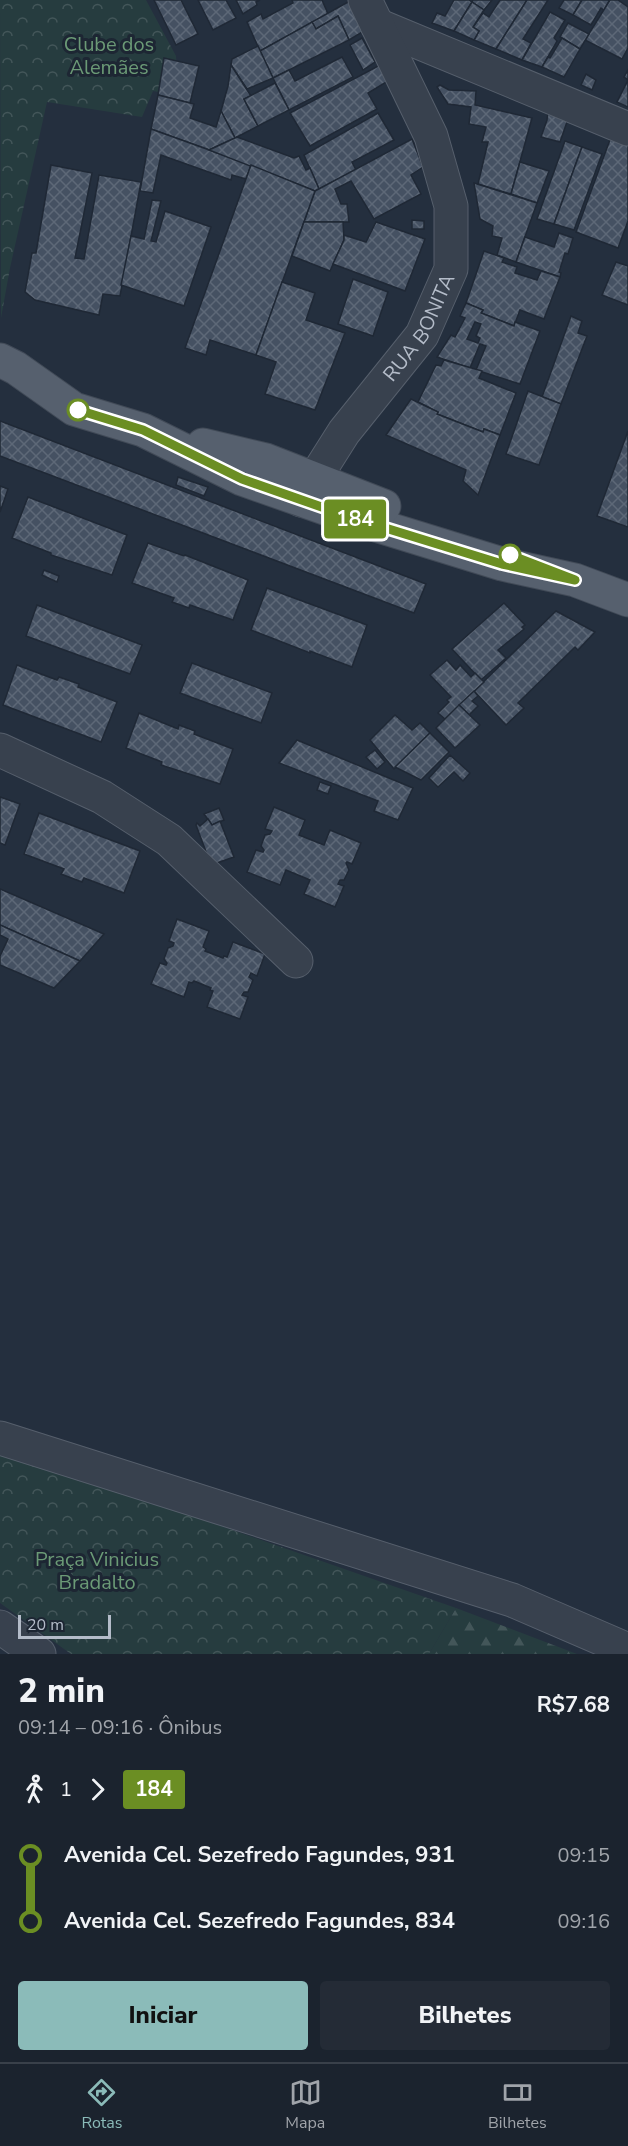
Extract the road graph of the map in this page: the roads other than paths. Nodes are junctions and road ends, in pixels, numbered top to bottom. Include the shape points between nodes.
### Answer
1 (371, 13) edge
2 (628, 129) edge
3 (0, 360) edge
4 (308, 489) junction
5 (628, 600) edge
6 (0, 750) edge
7 (296, 961) dead end
8 (0, 1438) edge
9 (0, 1627) edge
10 (628, 1650) edge
11 (39, 1654) edge

1 - 2 street
1 - 4 street, RUA BONITA via 432,136 451,206 451,269 422,335 344,432
3 - 4 main road via 74,409 266,460
4 - 5 main road
6 - 7 street via 102,797 169,840
8 - 10 street via 512,1600
9 - 11 street

